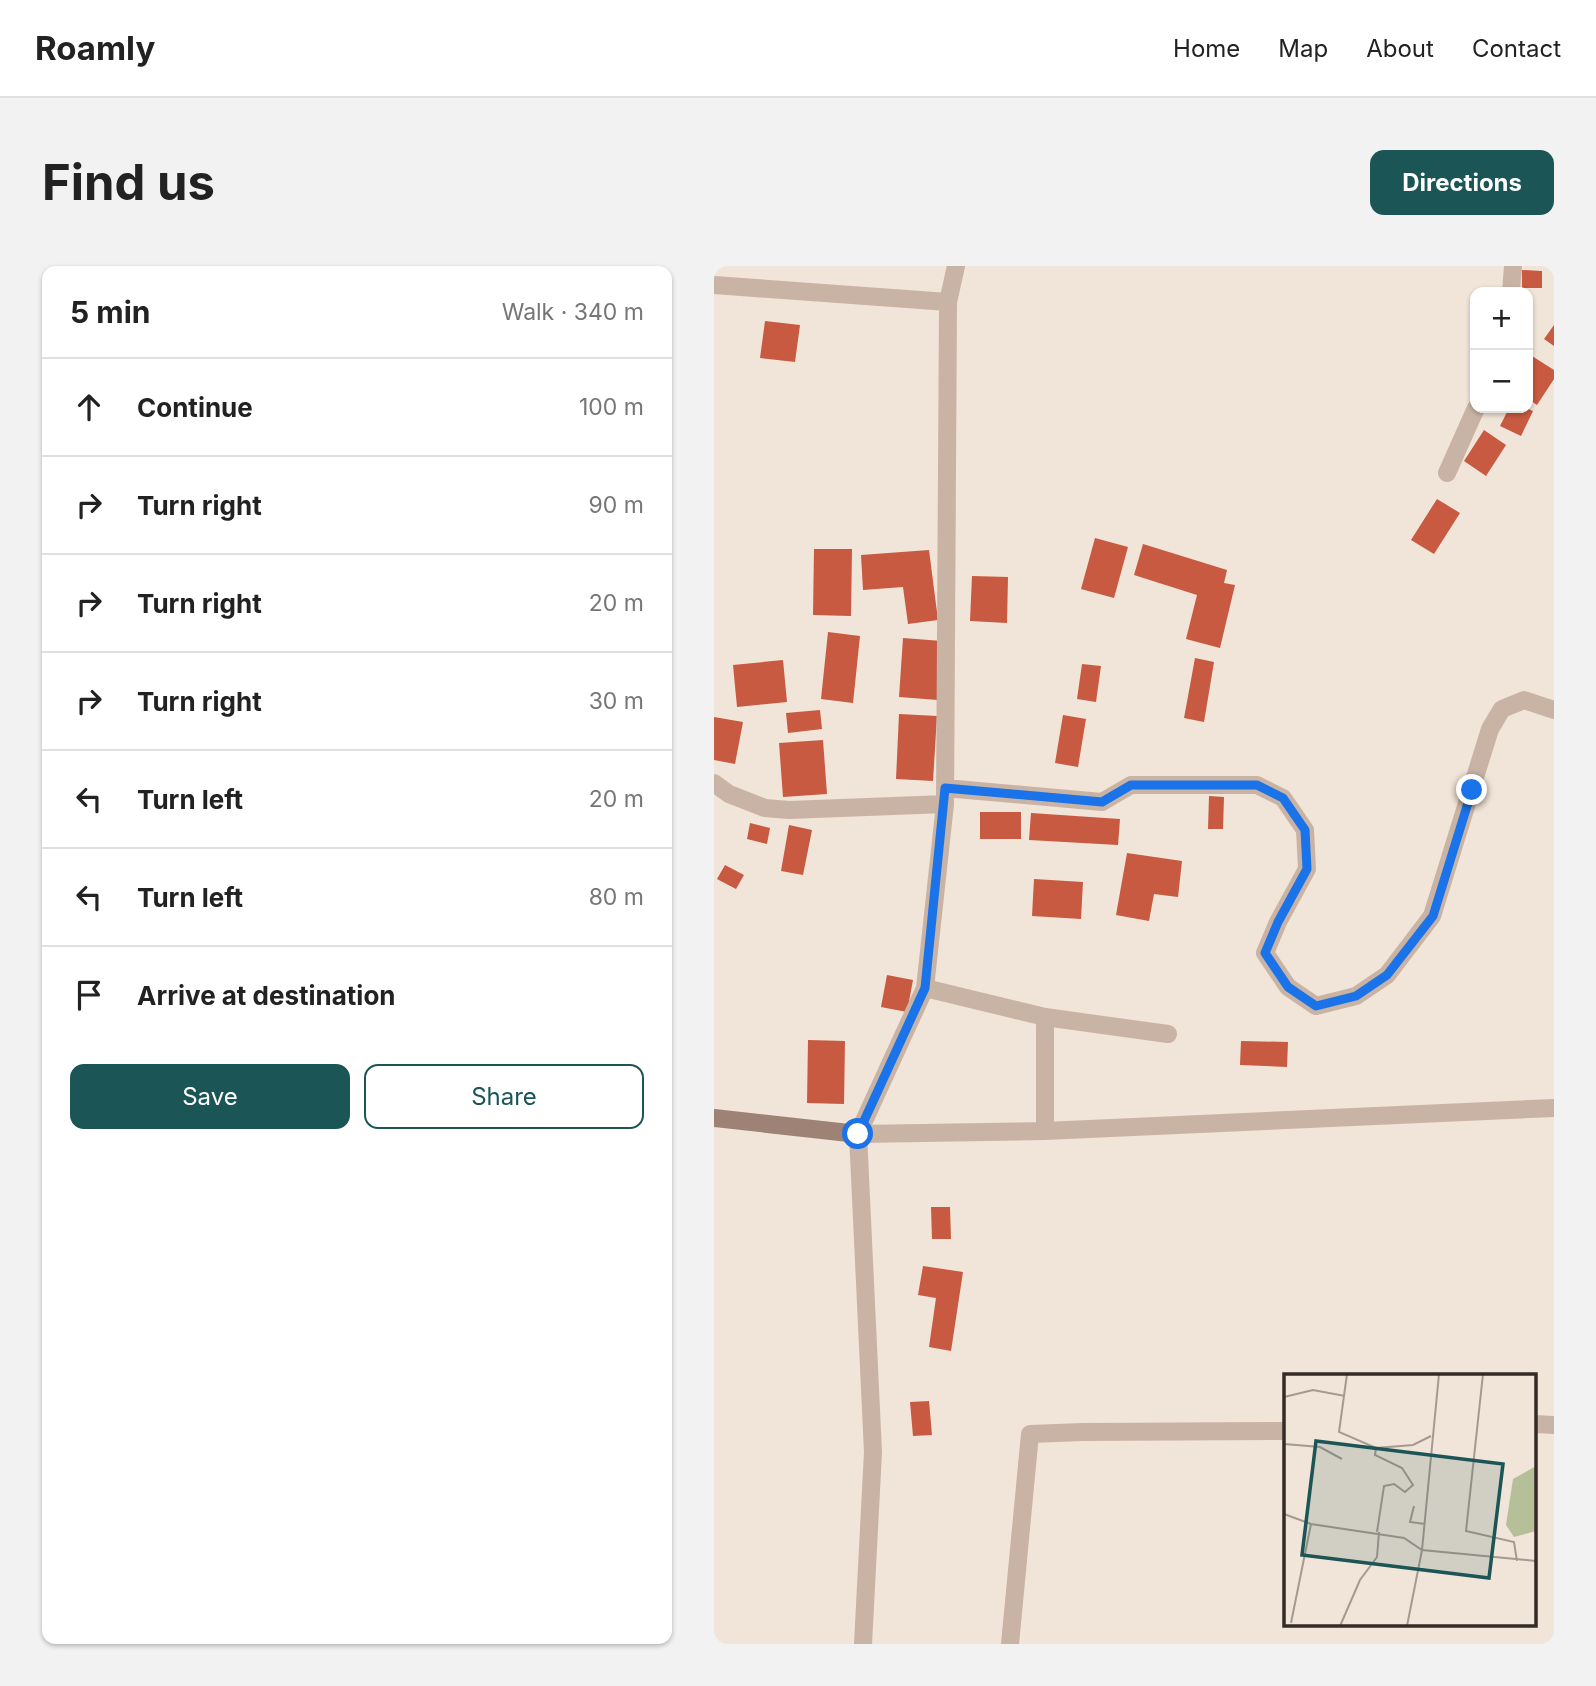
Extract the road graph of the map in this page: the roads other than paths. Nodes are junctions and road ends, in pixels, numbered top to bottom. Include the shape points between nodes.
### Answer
1 (956, 266) edge
2 (1513, 266) edge
3 (714, 285) edge
4 (1511, 287) edge
5 (948, 302) junction
6 (1474, 413) edge
7 (1447, 473) dead end
8 (1554, 703) edge
9 (1554, 711) edge
10 (714, 783) edge
11 (945, 796) junction
12 (925, 988) junction
13 (1045, 1017) junction
14 (1168, 1034) dead end
15 (1554, 1108) edge
16 (714, 1118) edge
17 (1045, 1131) junction
18 (858, 1134) junction
19 (1536, 1424) edge
20 (1554, 1425) edge
21 (1284, 1431) edge
22 (863, 1644) edge
23 (1010, 1644) edge

1 - 5 street
2 - 4 street
3 - 5 street
5 - 11 street
6 - 7 street
8 - 9 street
9 - 11 street via 1524,700 1502,709 1490,729 1433,916 1387,975 1356,996 1316,1006 1288,987 1265,953 1307,869 1305,830 1283,798 1257,785 1131,785 1102,802
10 - 11 street via 765,808 789,810
11 - 12 street
12 - 13 street
12 - 18 street
13 - 14 street
13 - 17 street
15 - 17 street
16 - 18 street
17 - 18 street
18 - 22 street via 873,1452
19 - 20 street
21 - 23 street via 1030,1434

